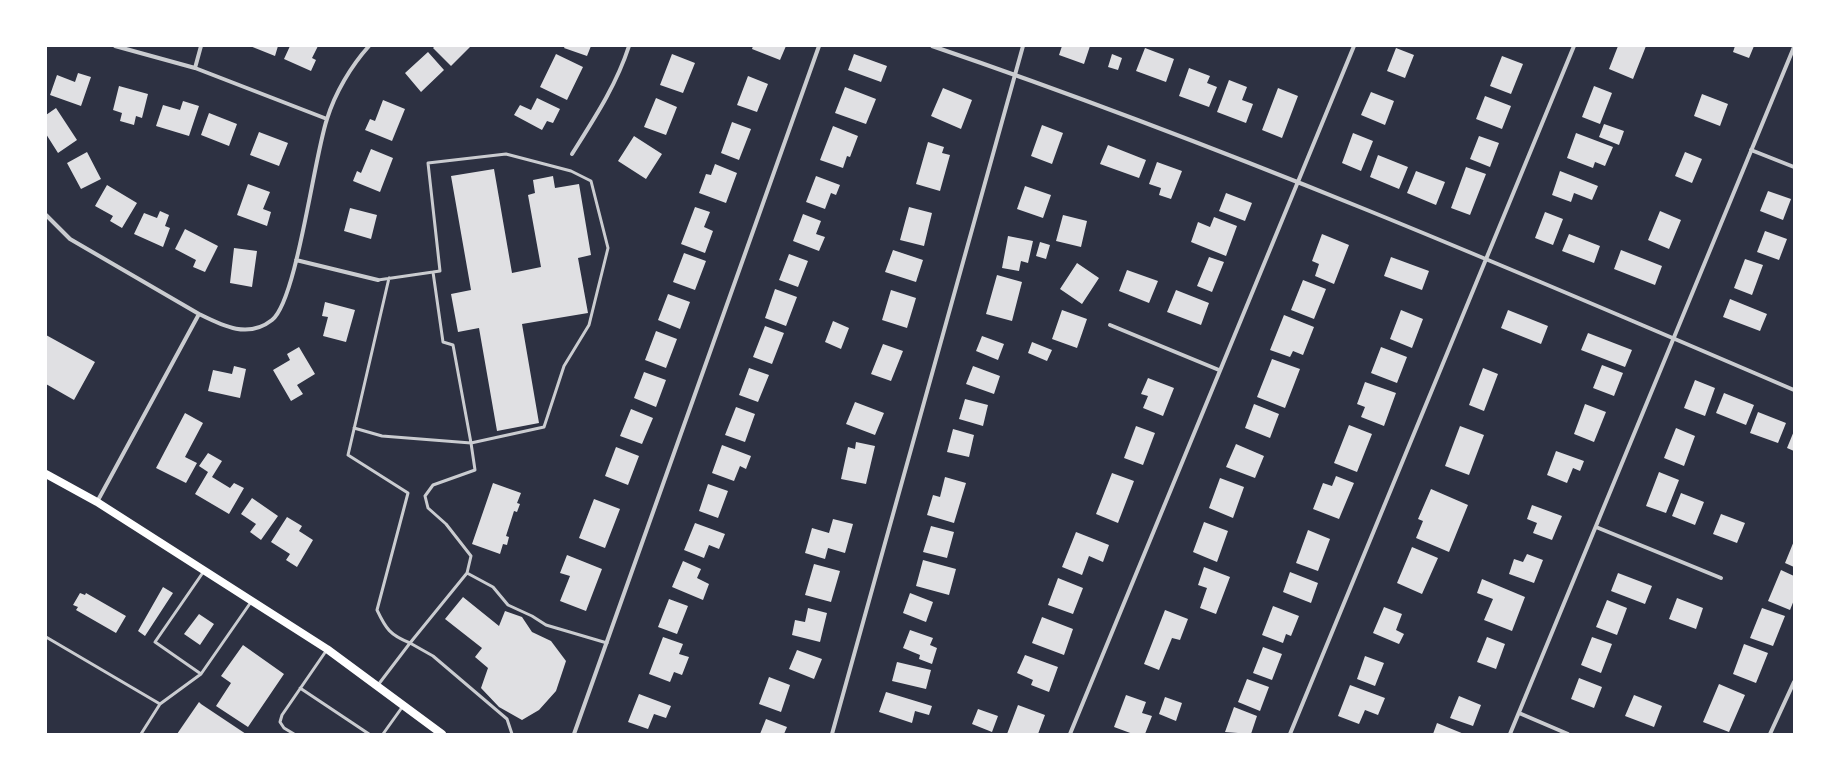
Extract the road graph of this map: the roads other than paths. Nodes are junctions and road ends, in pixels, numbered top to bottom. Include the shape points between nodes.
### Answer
1 (114, 46) edge
2 (201, 46) edge
3 (370, 46) edge
4 (629, 46) edge
5 (819, 46) edge
6 (932, 46) edge
7 (1023, 46) edge
8 (1354, 46) edge
9 (1574, 46) edge
10 (1794, 47) edge
11 (195, 68) junction
12 (1015, 74) junction
13 (327, 119) junction
14 (1751, 150) junction
15 (572, 154) dead end
16 (1794, 167) edge
17 (1297, 182) junction
18 (46, 215) edge
19 (296, 260) junction
20 (1486, 260) junction
21 (433, 272) junction
22 (389, 278) junction
23 (378, 280) joint
24 (199, 314) junction
25 (1110, 325) dead end
26 (1674, 338) junction
27 (1219, 370) junction
28 (1794, 390) edge
29 (354, 428) junction
30 (471, 444) junction
31 (46, 474) edge
32 (97, 502) junction
33 (1596, 527) junction
34 (204, 570) junction
35 (467, 573) junction
36 (1721, 578) dead end
37 (251, 601) junction
38 (46, 637) edge
39 (410, 643) junction
40 (607, 643) junction
41 (327, 649) junction
42 (201, 674) junction
43 (1794, 682) edge
44 (378, 686) junction
45 (300, 688) junction
46 (160, 704) junction
47 (404, 705) junction
48 (1518, 713) junction
49 (141, 734) edge
50 (294, 734) edge
51 (369, 734) edge
52 (383, 734) edge
53 (442, 734) edge
54 (512, 734) edge
55 (574, 734) edge
56 (832, 734) edge
57 (1070, 734) edge
58 (1290, 734) edge
59 (1510, 734) edge
60 (1568, 734) edge
61 (1770, 734) edge

1 - 11 street
2 - 11 street
3 - 13 street via 358,58
4 - 15 street via 604,103
5 - 40 street
6 - 12 street
7 - 12 street
8 - 17 street
9 - 20 street
10 - 14 street
11 - 13 street
12 - 17 street
12 - 56 street
13 - 19 street
14 - 16 street
14 - 26 street
17 - 20 street
17 - 27 street
18 - 24 street via 70,239
19 - 23 street
19 - 24 street via 283,306 273,319 261,326 251,330 240,330 219,324
20 - 26 street
20 - 58 street
21 - 22 lane
21 - 30 lane via 443,342 453,345
21 - 30 lane via 440,271 428,163 506,154 571,170 591,181 608,248 590,325 564,366 544,427
22 - 23 lane
22 - 29 lane
24 - 32 street
25 - 27 street
26 - 28 street
26 - 33 street
27 - 57 street
29 - 30 lane via 382,436
29 - 39 lane via 348,455 408,493 377,610 393,636
30 - 35 lane via 475,470 433,485 425,496 428,508 446,524 470,556
31 - 32 main road
32 - 34 main road
33 - 36 street
33 - 48 street
34 - 37 main road
34 - 42 lane via 155,642
35 - 39 lane
35 - 40 lane via 493,587 508,605 546,625
37 - 41 main road
37 - 42 lane
38 - 46 lane
39 - 44 lane
39 - 54 lane via 433,656 508,719
40 - 55 street
41 - 44 main road
41 - 45 lane
42 - 46 lane
43 - 61 street
44 - 47 main road
45 - 50 lane via 280,722
45 - 51 lane
46 - 49 lane
47 - 52 lane
47 - 53 main road
48 - 59 street
48 - 60 street

